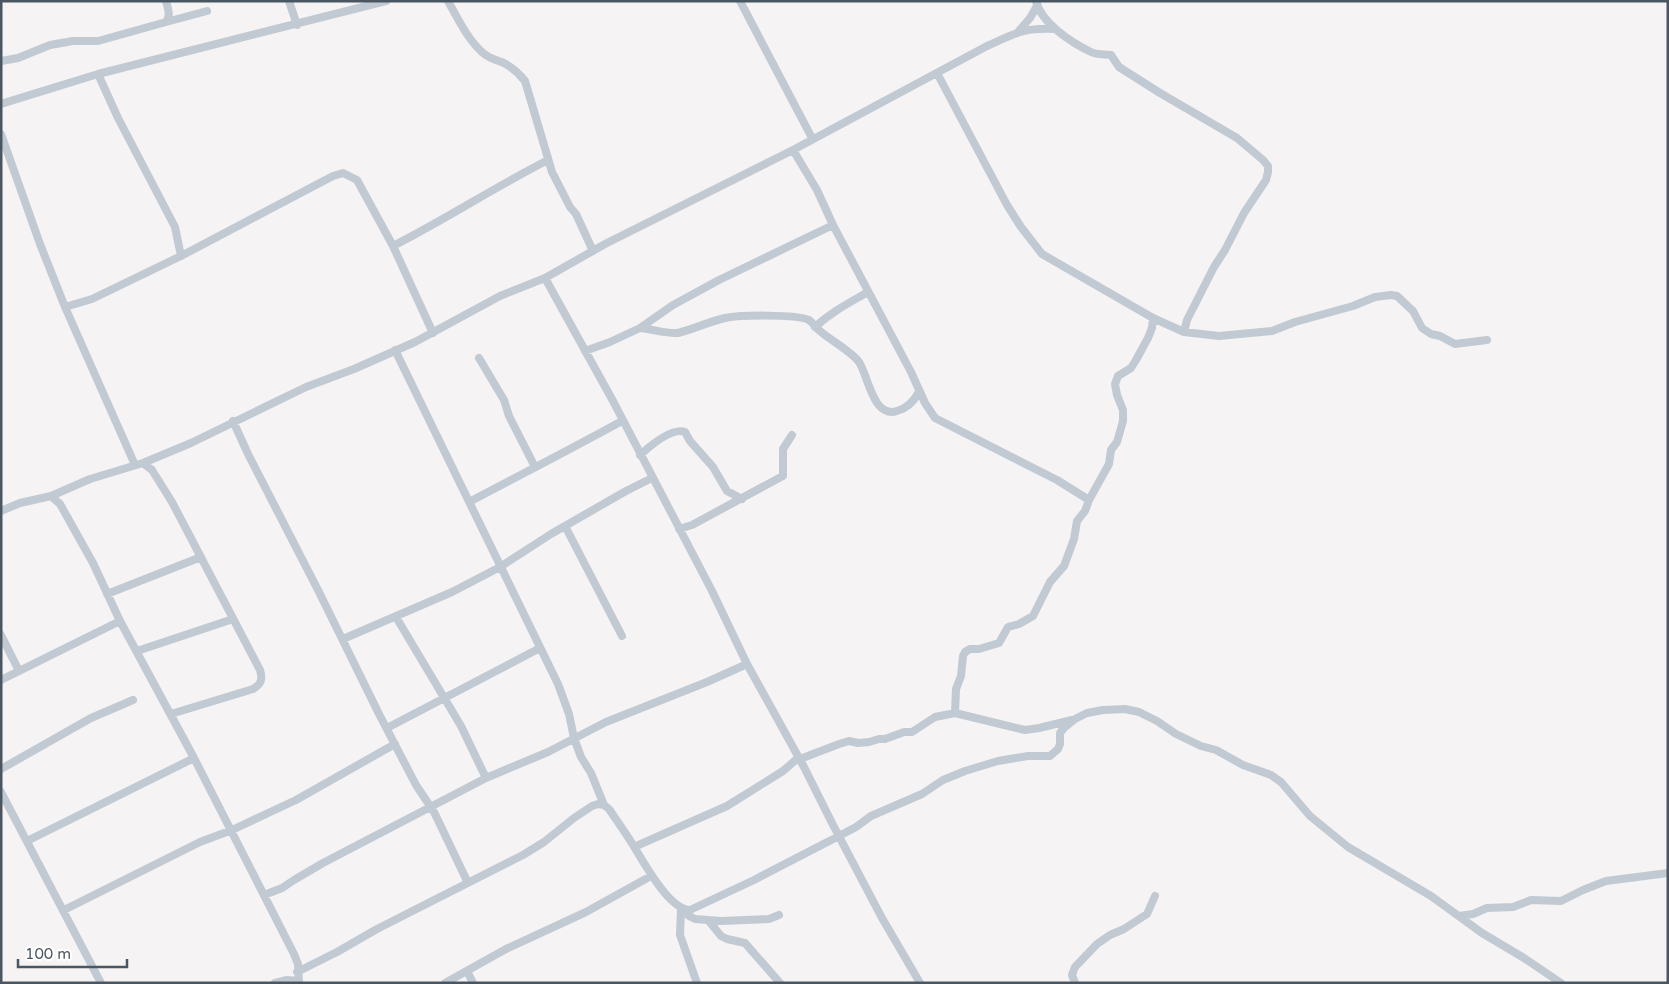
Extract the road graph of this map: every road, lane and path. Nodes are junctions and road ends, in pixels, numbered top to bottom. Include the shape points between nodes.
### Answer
1 (166, 1) edge
2 (289, 1) edge
3 (386, 1) edge
4 (448, 1) edge
5 (740, 1) edge
6 (363, 4) edge
7 (1037, 4) edge
8 (207, 11) dead end
9 (166, 22) junction
10 (296, 25) junction
11 (1055, 29) junction
12 (1018, 32) junction
13 (1, 61) edge
14 (937, 73) junction
15 (98, 74) junction
16 (1, 104) edge
17 (1, 134) edge
18 (812, 138) junction
19 (793, 150) junction
20 (548, 160) junction
21 (833, 225) junction
22 (393, 246) junction
23 (593, 250) junction
24 (180, 256) junction
25 (545, 278) junction
26 (868, 292) junction
27 (65, 307) junction
28 (1152, 318) junction
29 (815, 327) junction
30 (640, 328) junction
31 (1184, 332) junction
32 (433, 333) junction
33 (1487, 340) dead end
34 (395, 350) junction
35 (585, 351) junction
36 (479, 358) dead end
37 (920, 392) junction
38 (233, 421) junction
39 (622, 421) junction
40 (792, 435) dead end
41 (640, 455) junction
42 (139, 464) junction
43 (535, 467) junction
44 (652, 478) junction
45 (51, 496) junction
46 (742, 498) junction
47 (1089, 500) junction
48 (469, 502) junction
49 (1, 511) edge
50 (565, 526) junction
51 (679, 529) junction
52 (201, 558) junction
53 (500, 567) junction
54 (108, 594) junction
55 (396, 616) junction
56 (233, 619) junction
57 (120, 621) junction
58 (1, 635) edge
59 (622, 636) dead end
60 (343, 639) junction
61 (540, 648) junction
62 (137, 651) junction
63 (747, 664) junction
64 (18, 671) junction
65 (1, 680) edge
66 (444, 699) junction
67 (133, 700) dead end
68 (955, 713) junction
69 (171, 714) junction
70 (1075, 719) junction
71 (387, 728) junction
72 (574, 738) junction
73 (395, 744) junction
74 (194, 758) junction
75 (799, 758) junction
76 (1, 769) edge
77 (486, 778) junction
78 (1, 792) edge
79 (604, 804) junction
80 (430, 807) junction
81 (232, 830) junction
82 (839, 836) junction
83 (26, 841) junction
84 (634, 846) junction
85 (1668, 872) edge
86 (651, 876) junction
87 (468, 884) junction
88 (264, 895) junction
89 (1155, 896) dead end
90 (682, 909) junction
91 (64, 910) junction
92 (779, 915) dead end
93 (1459, 916) junction
94 (708, 920) junction
95 (467, 971) junction
96 (298, 979) edge
97 (101, 983) edge
98 (275, 983) edge
99 (445, 983) edge
100 (473, 983) edge
101 (697, 983) edge
102 (780, 983) edge
103 (920, 983) edge
104 (1074, 983) edge
105 (1561, 983) edge

1 - 9 street via 169,17
2 - 10 street
3 - 6 street
4 - 20 street via 482,52 518,71 525,81
5 - 18 street
6 - 10 street
7 - 11 street
7 - 12 street
8 - 9 street
9 - 13 street via 98,41 50,45
10 - 15 street
11 - 12 street via 1035,28
11 - 31 street via 1091,52 1110,56 1119,67 1237,138 1268,166 1266,180 1214,267
12 - 14 street
14 - 18 street
14 - 28 street via 1007,205 1042,254
15 - 16 street
15 - 24 street via 176,227
17 - 27 street
18 - 19 street
19 - 21 street
19 - 23 street
20 - 22 street
20 - 23 street via 560,190
21 - 26 street
21 - 30 street via 719,280 673,305
22 - 24 street via 356,180 344,173
22 - 32 street
23 - 25 street
24 - 27 street via 92,300
25 - 32 street via 500,296
25 - 35 street
26 - 29 street via 836,310
26 - 37 street
27 - 42 street
28 - 31 street
28 - 47 street via 1152,328 1136,360 1131,368 1118,376 1117,395 1123,421 1109,464
29 - 30 street via 809,321 796,317 766,316 727,318 670,334
29 - 37 street via 858,360 872,395 885,410 904,409
30 - 35 street
31 - 33 street via 1219,336 1272,331 1391,294 1397,296 1412,311 1422,328 1431,334 1455,344
32 - 34 street
34 - 38 street
34 - 48 street
35 - 39 street
36 - 43 street via 504,400
37 - 47 street via 935,418 1057,480
38 - 42 street via 191,443
38 - 60 street
39 - 41 street
39 - 43 street
40 - 46 street via 783,449 783,476
41 - 44 street
41 - 46 street via 677,430 685,432 713,467 727,491
42 - 45 street via 90,479
42 - 52 street via 152,470
43 - 48 street
44 - 50 street
44 - 51 street
45 - 49 street
45 - 54 street via 60,504
46 - 51 street
47 - 68 street via 1077,521 1064,566 1050,582 1033,616 1008,627 999,643 970,649 962,656
48 - 53 street
50 - 53 street
50 - 59 street
51 - 63 street
52 - 54 street
52 - 56 street
53 - 55 street
53 - 61 street
54 - 57 street
55 - 60 street
55 - 66 street
56 - 62 street
56 - 69 street via 260,670 260,685
57 - 62 street
57 - 64 street
58 - 64 street
60 - 71 street
61 - 66 street
61 - 72 street via 558,684
62 - 69 street
63 - 72 street
63 - 75 street
64 - 65 street
66 - 71 street
66 - 77 street
67 - 76 street via 91,718
68 - 70 street via 1026,730
68 - 75 street via 935,717 912,732 869,742 839,744
69 - 74 street
70 - 82 street via 1060,733 1058,750 1050,756 1005,760 965,771 871,816
70 - 93 street via 1103,710 1139,712 1201,746 1271,775 1310,816 1348,847
71 - 73 street
72 - 77 street
72 - 79 street
73 - 80 street
73 - 81 street via 296,800
74 - 81 street
74 - 83 street
75 - 82 street
75 - 84 street via 727,806
77 - 80 street
78 - 83 street
79 - 84 street
79 - 87 street via 592,806 537,847
80 - 87 street
80 - 88 street
81 - 88 street
81 - 91 street via 200,842
82 - 90 street via 695,909
82 - 103 street
83 - 91 street
84 - 86 street
85 - 93 street via 1606,881 1561,901 1531,900
86 - 90 street
86 - 95 street
87 - 96 street via 386,925
88 - 96 street via 294,954
89 - 104 street via 1147,914 1110,934 1075,967
90 - 94 street via 695,919
90 - 101 street via 680,935
91 - 97 street
92 - 94 street via 769,920
93 - 105 street
94 - 102 street via 720,936 745,943
95 - 99 street
95 - 100 street
96 - 98 street

